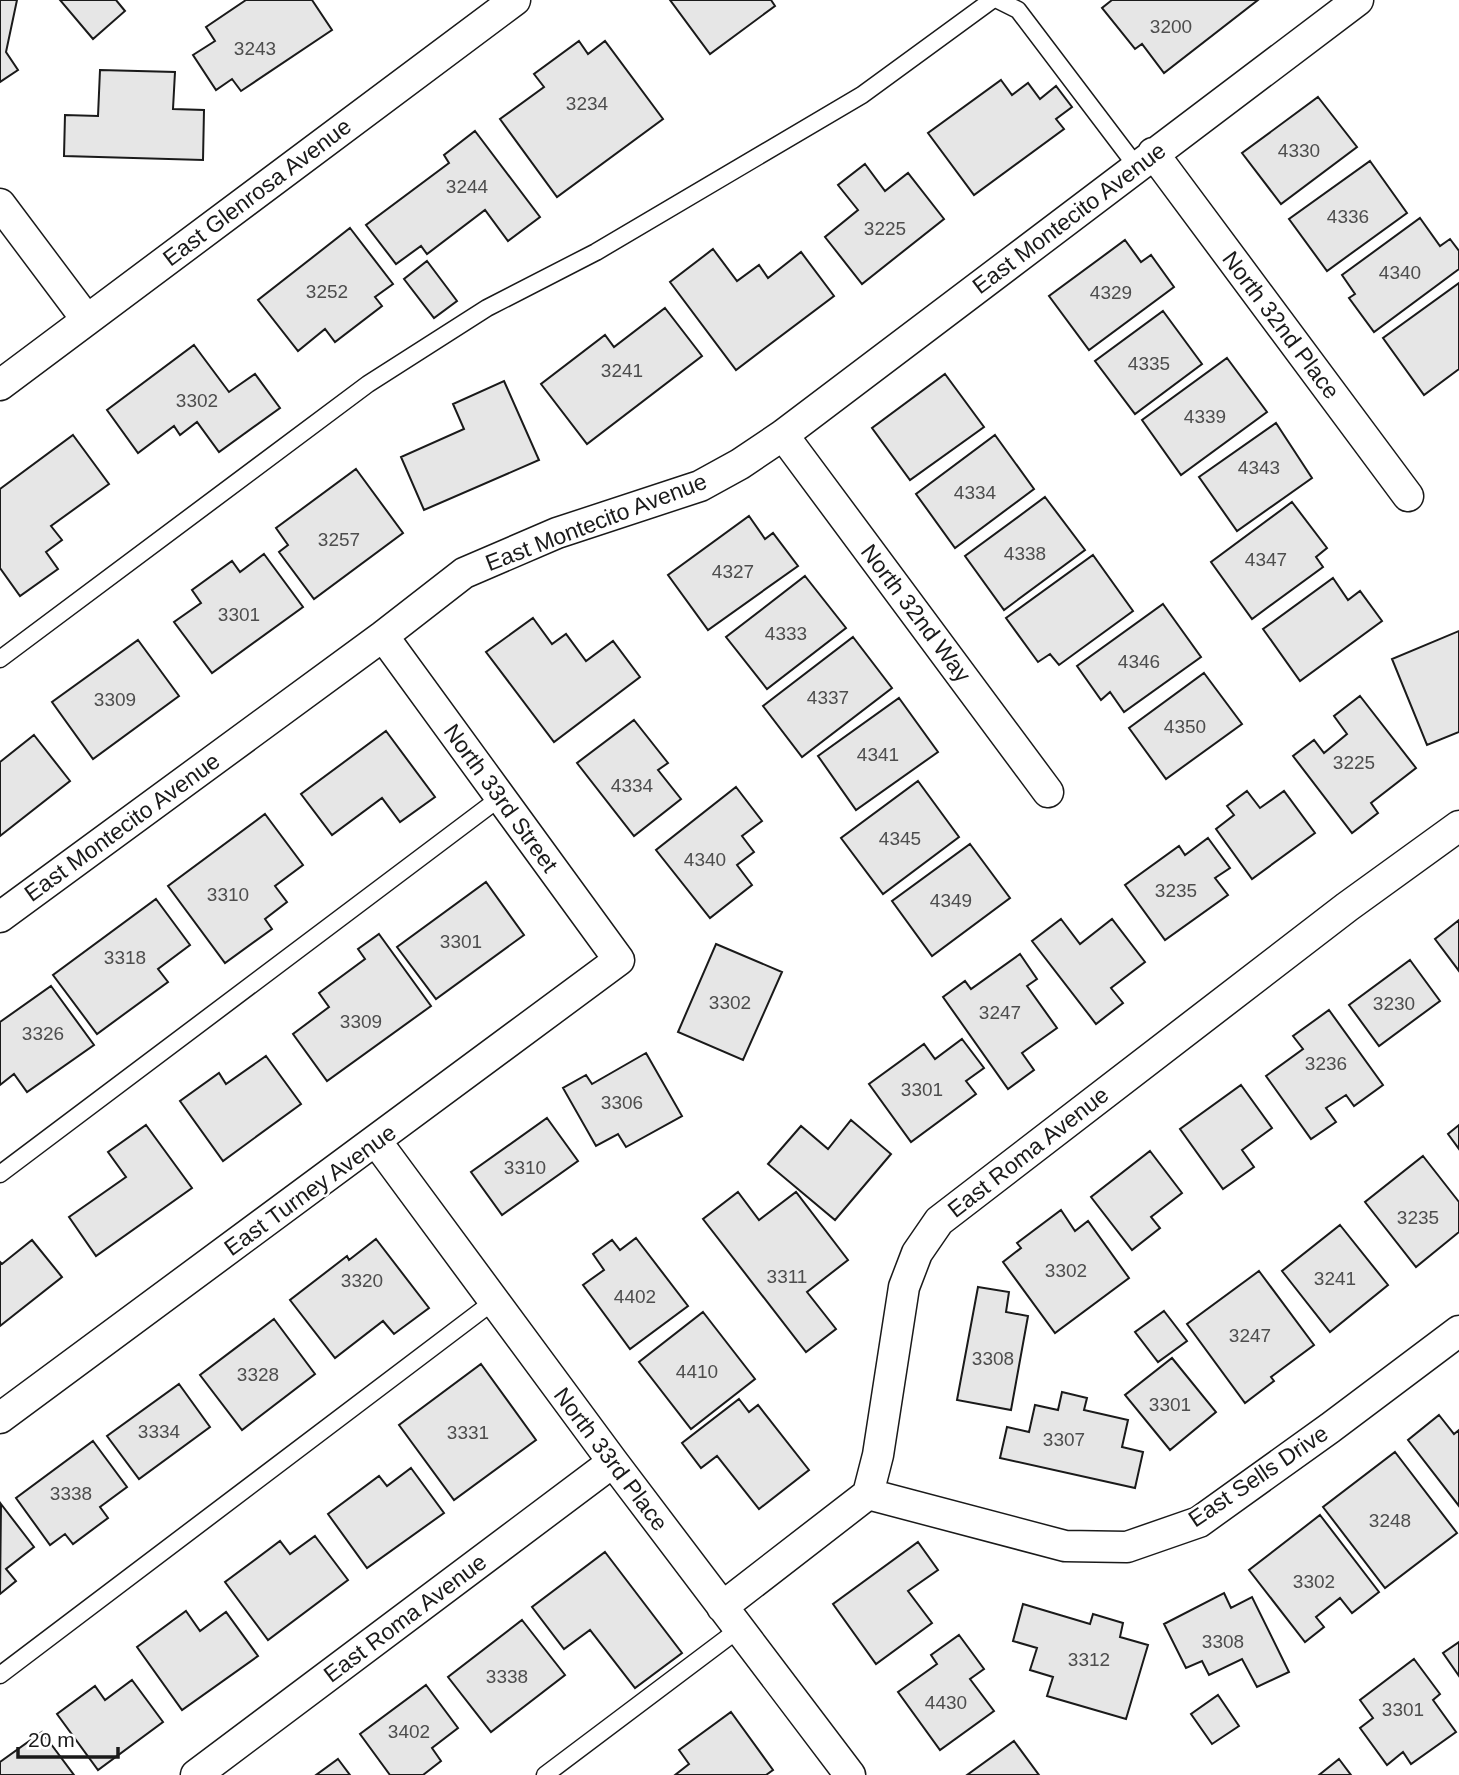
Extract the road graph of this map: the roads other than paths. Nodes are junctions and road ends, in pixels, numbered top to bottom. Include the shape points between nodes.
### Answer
1 (515, 0) edge
2 (992, 0) edge
3 (998, 0) edge
4 (1358, 0) edge
5 (1145, 160) junction
6 (0, 204) edge
7 (87, 320) junction
8 (0, 384) edge
9 (783, 435) junction
10 (1408, 496) dead end
11 (383, 636) junction
12 (0, 659) edge
13 (1048, 792) dead end
14 (501, 797) junction
15 (1459, 826) edge
16 (0, 917) edge
17 (619, 960) joint
18 (376, 1141) junction
19 (0, 1174) edge
20 (494, 1301) junction
21 (1459, 1331) edge
22 (0, 1418) edge
23 (613, 1462) junction
24 (867, 1494) junction
25 (731, 1618) junction
26 (0, 1675) edge
27 (196, 1775) edge
28 (545, 1775) edge
29 (850, 1775) edge

1 - 7 street, East Glenrosa Avenue
2 - 12 lane via 862,95 596,252 487,308 368,384
3 - 5 lane via 1018,10
4 - 5 street, East Montecito Avenue
5 - 9 street, East Montecito Avenue
5 - 10 street, North 32nd Place
6 - 7 street
7 - 8 street, East Glenrosa Avenue
9 - 11 street, East Montecito Avenue via 700,486 557,533 464,573
9 - 13 street, North 32nd Way
11 - 14 street, North 33rd Street
11 - 16 street, East Montecito Avenue
14 - 17 street, North 33rd Street
14 - 19 lane
15 - 24 street, East Roma Avenue via 939,1221 916,1252 904,1287 878,1455
17 - 18 street, East Turney Avenue
18 - 20 street, North 33rd Place
18 - 22 street, East Turney Avenue
20 - 23 street, North 33rd Place
20 - 26 lane
21 - 24 street, East Sells Drive via 1199,1521 1127,1547 1065,1546
23 - 25 street, North 33rd Place
23 - 27 street, East Roma Avenue
24 - 25 street
25 - 28 lane
25 - 29 street, North 33rd Place

